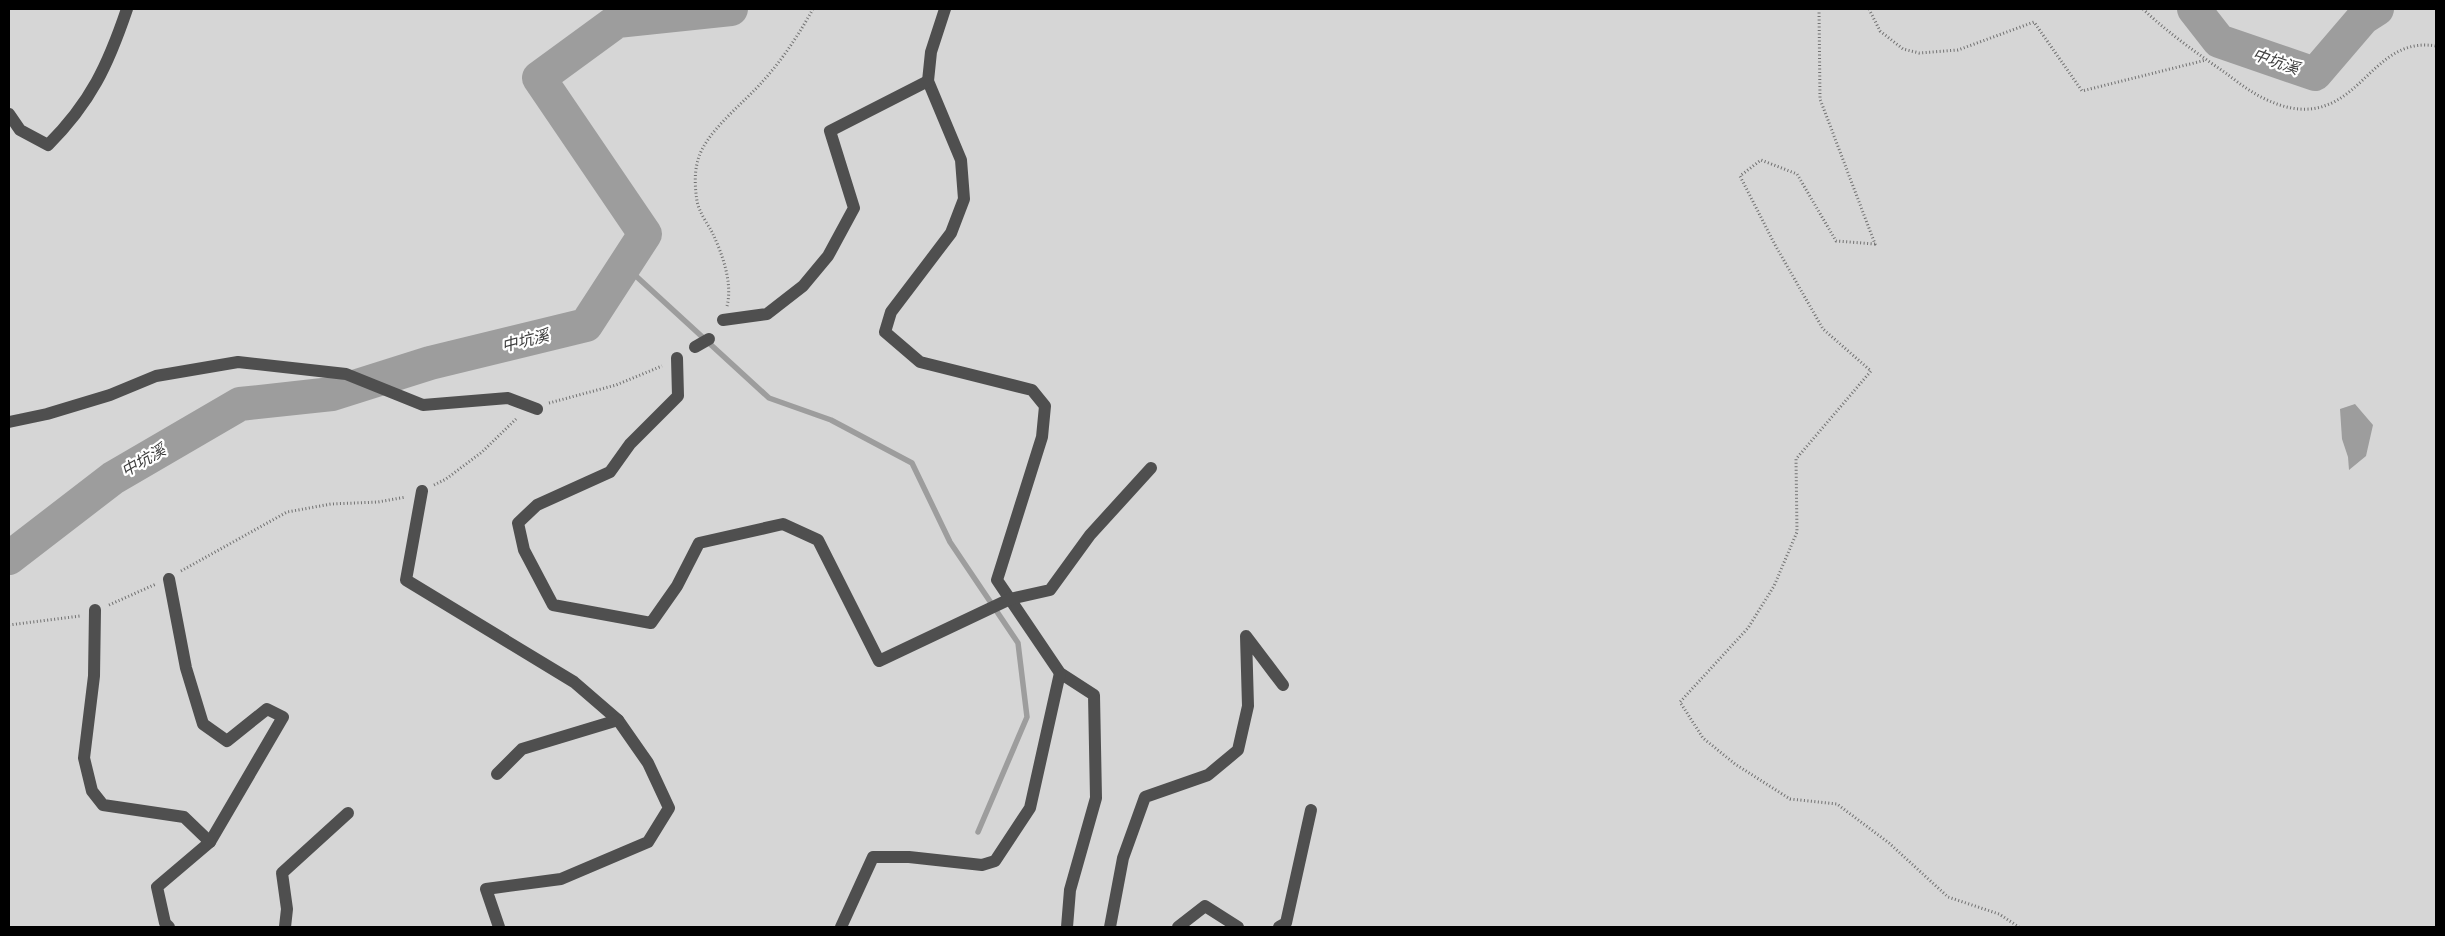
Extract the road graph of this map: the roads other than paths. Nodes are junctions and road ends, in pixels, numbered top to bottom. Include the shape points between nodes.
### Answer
1 (126, 9) edge
2 (945, 9) edge
3 (928, 81) junction
4 (9, 114) edge
5 (723, 320) road end
6 (709, 339) dead end
7 (695, 347) dead end
8 (677, 358) road end
9 (537, 409) road end
10 (9, 422) edge
11 (1151, 468) dead end
12 (422, 491) road end
13 (169, 579) road end
14 (1008, 600) junction
15 (95, 610) road end
16 (1060, 672) junction
17 (1283, 685) dead end
18 (618, 720) junction
19 (497, 774) dead end
20 (1311, 810) dead end
21 (348, 813) dead end
22 (210, 842) junction
23 (169, 927) edge
24 (285, 927) edge
25 (499, 927) edge
26 (841, 927) edge
27 (1067, 927) edge
28 (1110, 927) edge
29 (1178, 927) edge
30 (1238, 927) edge
31 (1279, 927) edge

1 - 4 street via 114,47 94,90 71,122 48,145 20,130
2 - 3 street via 931,52
3 - 5 street via 830,131 854,208 828,256 803,286 767,314
3 - 14 street via 961,160 964,199 951,232 891,312 885,332 920,362 1032,390 1045,406 1042,437 997,580
6 - 7 street
8 - 14 street via 678,396 630,444 610,472 537,505 518,523 524,550 554,605 651,623 677,586 699,543 783,524 818,540 879,661
9 - 10 street via 508,398 423,405 346,374 238,362 156,376 47,414
11 - 14 street via 1090,535 1050,590
12 - 18 street via 406,580 574,682
13 - 22 street via 186,668 203,724 227,741 267,709 283,717
14 - 16 street
15 - 22 street via 94,676 84,758 92,790 103,805 184,817
16 - 26 street via 1030,808 995,860 982,866 910,857 872,857
16 - 27 street via 1094,695 1096,798 1070,890
17 - 28 street via 1246,636 1248,706 1238,750 1208,774 1145,797 1122,858
18 - 19 street via 522,748
18 - 25 street via 648,762 669,808 648,842 561,879 486,889
20 - 31 street via 1286,923
21 - 24 street via 282,873 287,909
22 - 23 street via 157,887 165,923
29 - 30 street via 1205,906

